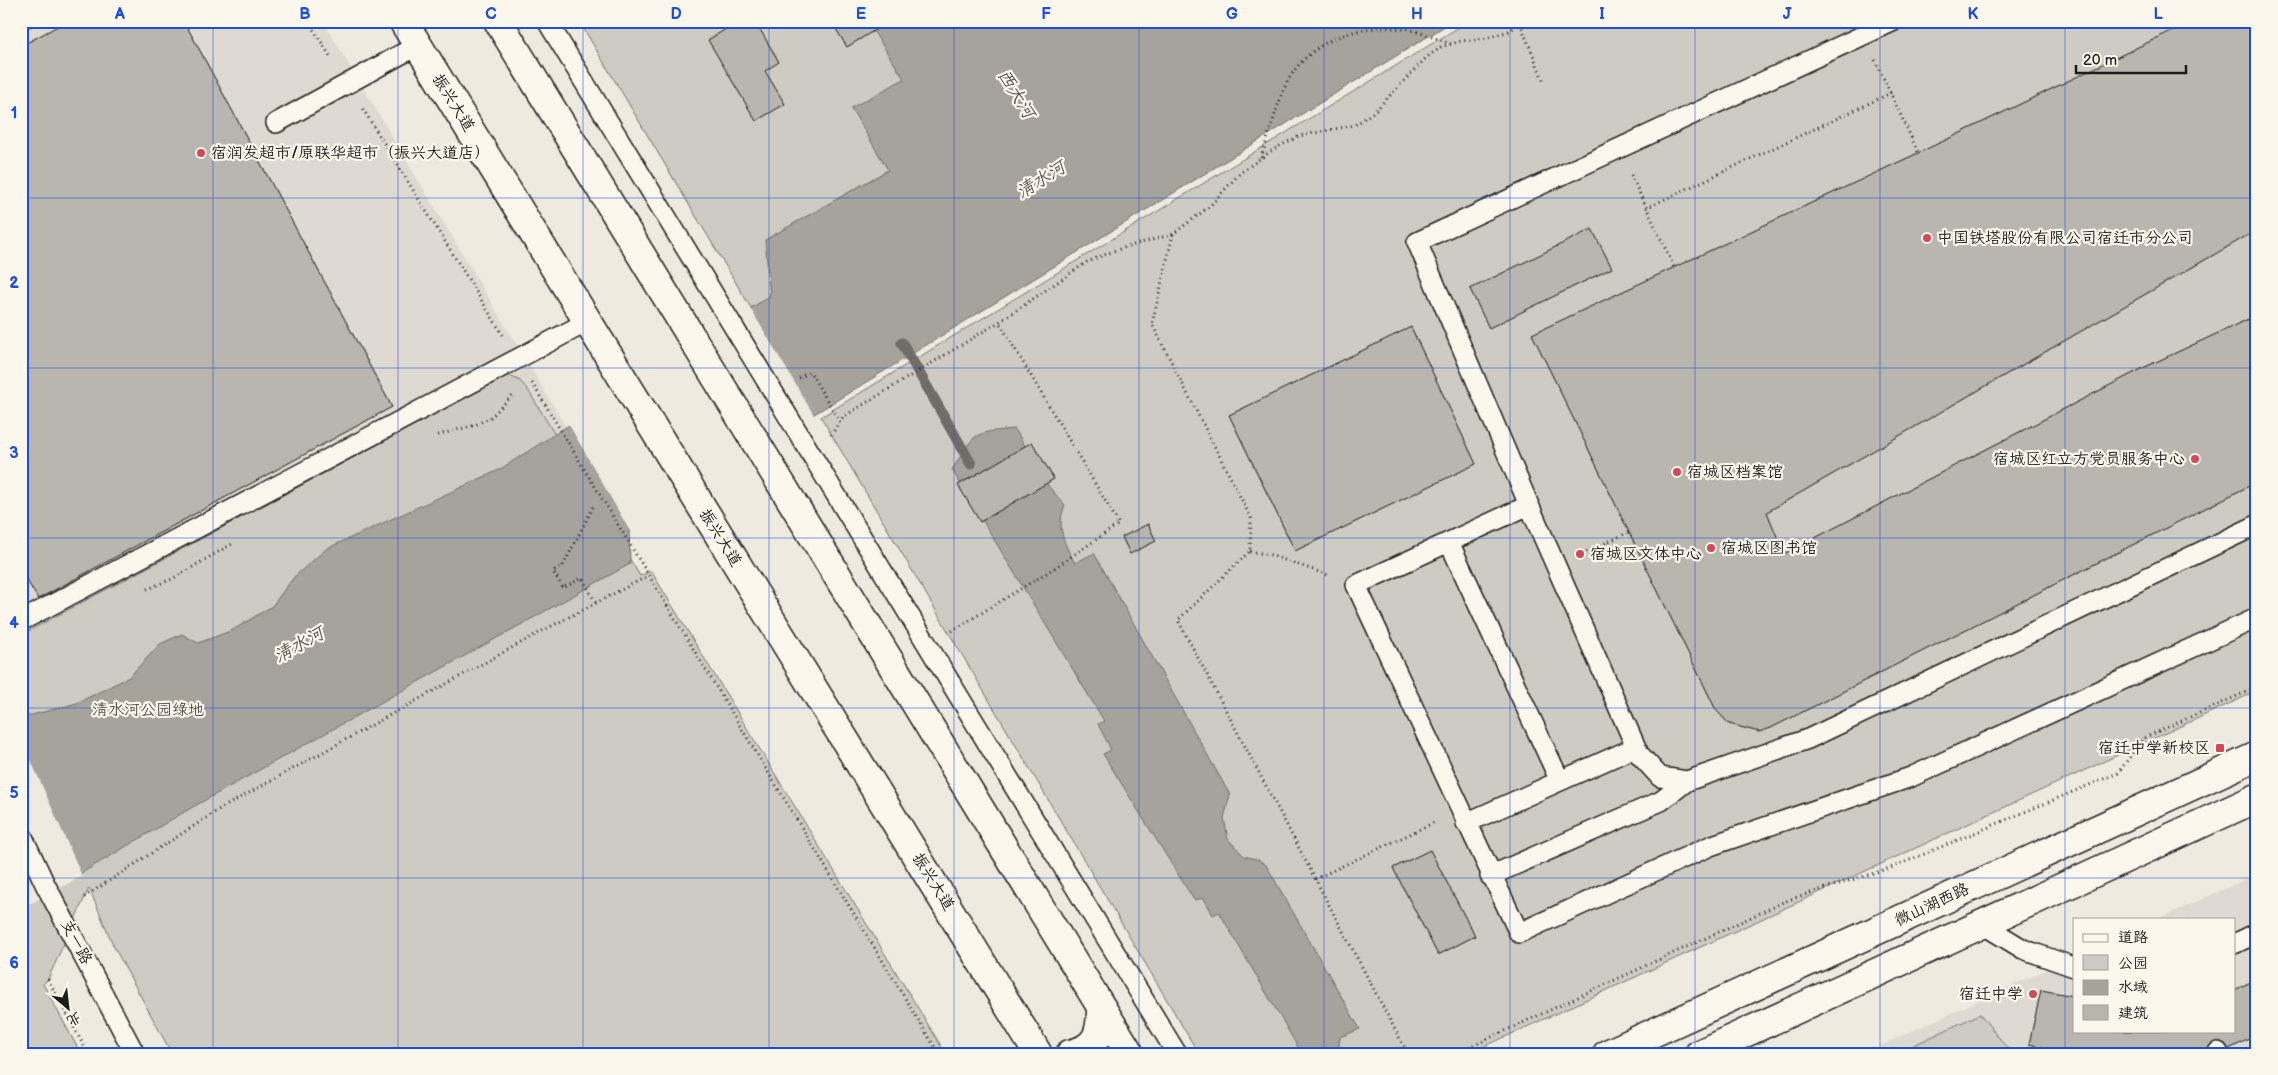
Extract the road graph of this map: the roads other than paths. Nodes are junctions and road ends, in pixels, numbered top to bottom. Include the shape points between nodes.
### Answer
1 (403, 21) edge
2 (498, 21) edge
3 (547, 21) edge
4 (1894, 21) edge
5 (418, 45) junction
6 (276, 123) dead end
7 (587, 322) junction
8 (1528, 505) junction
9 (2257, 525) edge
10 (1449, 542) junction
11 (2257, 618) edge
12 (21, 621) edge
13 (1636, 747) junction
14 (2257, 756) edge
15 (1560, 781) junction
16 (1687, 781) junction
17 (2257, 798) edge
18 (1463, 817) junction
19 (21, 833) edge
20 (1490, 876) junction
21 (1982, 924) junction
22 (2257, 933) edge
23 (2236, 943) edge
24 (2073, 967) edge
25 (1101, 1007) junction
26 (1042, 1051) edge
27 (135, 1054) edge
28 (1070, 1054) edge
29 (1130, 1054) edge
30 (1177, 1054) edge
31 (1607, 1054) edge
32 (1699, 1054) edge

1 - 5 main road, 振兴大道
2 - 25 main road
3 - 30 lane
4 - 8 lane via 1418,242
5 - 6 lane
5 - 7 main road, 振兴大道
7 - 12 lane
7 - 26 main road, 振兴大道
8 - 10 lane
8 - 13 lane
9 - 16 lane via 1808,739
10 - 15 lane
10 - 18 lane via 1356,584
11 - 20 lane via 1911,777 1710,846 1519,933
13 - 15 lane
13 - 16 lane via 1660,777
14 - 31 main road, 微山湖西路
15 - 18 lane
16 - 20 lane via 1661,801
17 - 21 main road
18 - 20 lane
19 - 27 lane, 支一路 via 44,884
21 - 24 lane via 2023,948
21 - 32 main road
22 - 23 lane
25 - 28 main road via 1101,1030 1094,1041 1080,1052
25 - 29 main road

